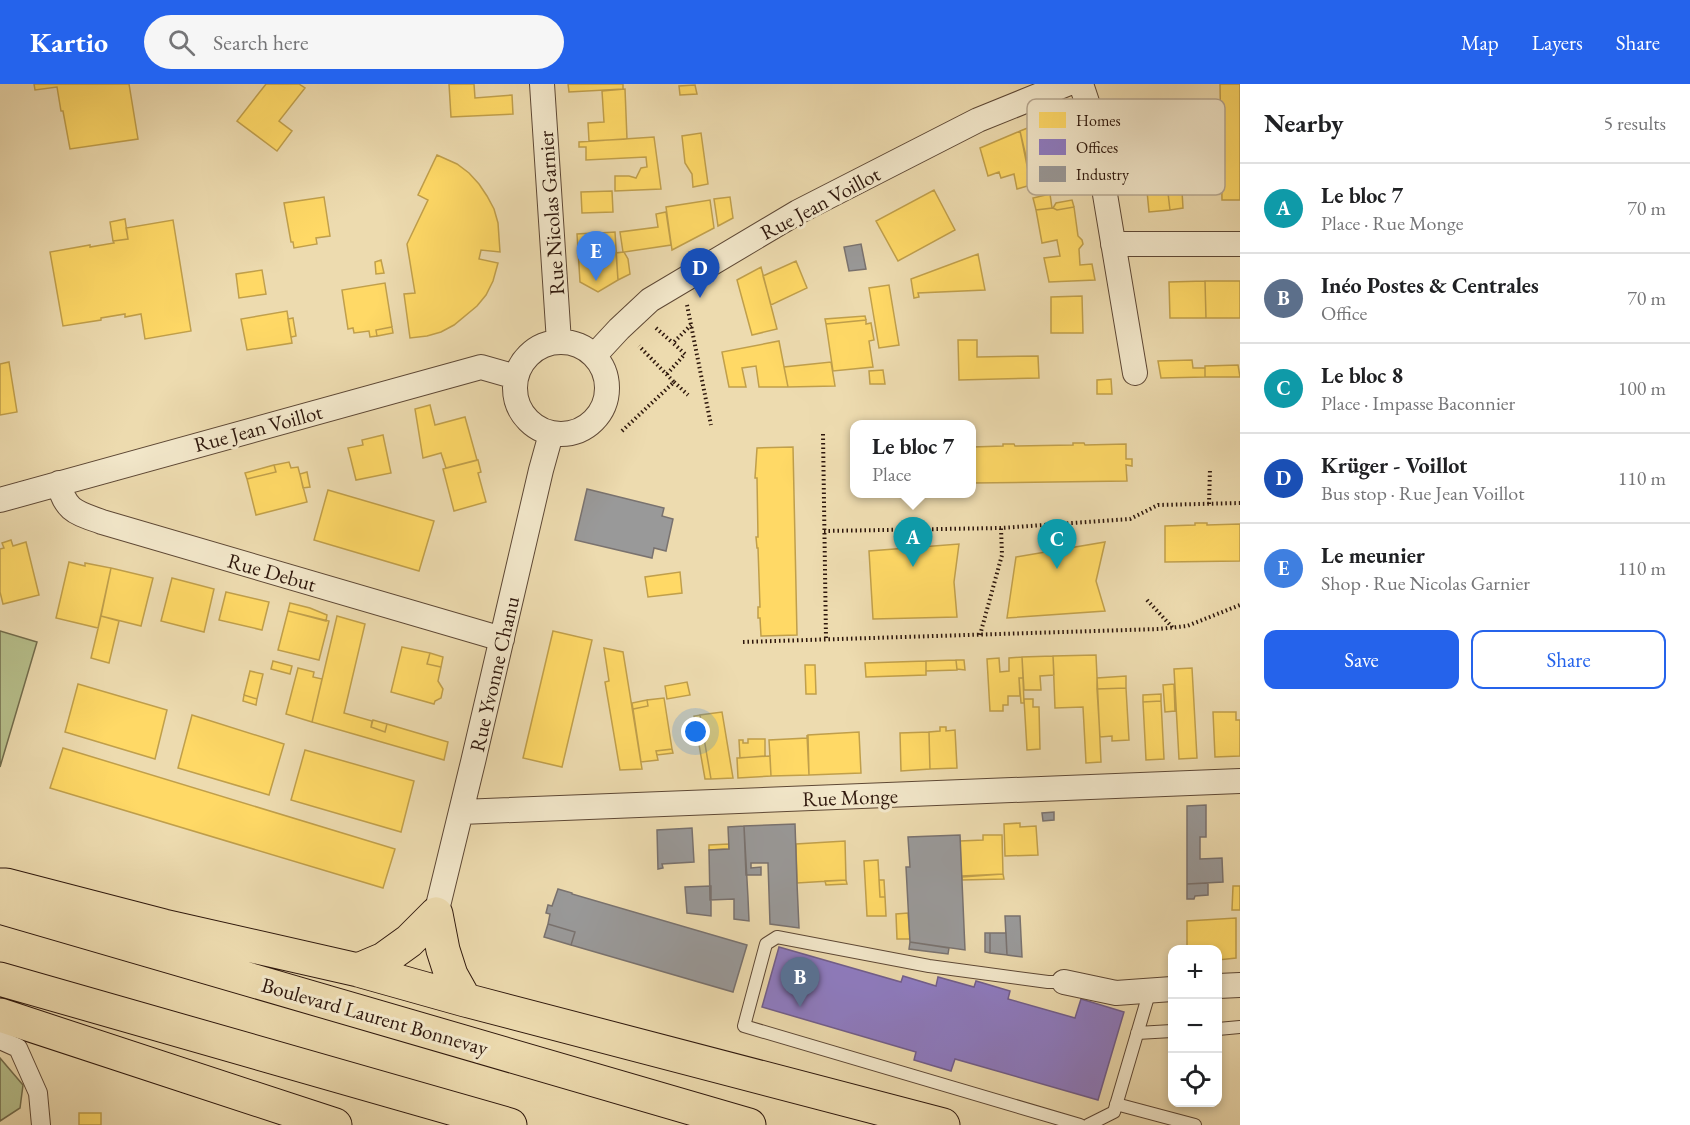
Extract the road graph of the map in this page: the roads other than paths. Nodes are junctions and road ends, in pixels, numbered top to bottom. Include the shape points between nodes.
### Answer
1 (542, 84) edge
2 (1067, 84) edge
3 (1082, 84) edge
4 (1030, 99) edge
5 (1087, 99) edge
6 (1027, 100) edge
7 (1105, 195) edge
8 (1113, 244) junction
9 (1240, 244) edge
10 (559, 342) junction
11 (594, 356) junction
12 (1135, 373) dead end
13 (516, 377) junction
14 (551, 434) junction
15 (59, 483) junction
16 (0, 500) edge
17 (502, 639) junction
18 (1240, 781) edge
19 (461, 813) junction
20 (0, 885) edge
21 (0, 907) edge
22 (436, 914) junction
23 (358, 970) junction
24 (0, 979) edge
25 (1064, 982) joint
26 (1240, 985) edge
27 (1222, 986) edge
28 (1161, 989) edge
29 (465, 1000) junction
30 (0, 1015) edge
31 (1240, 1027) edge
32 (1222, 1029) edge
33 (1168, 1031) edge
34 (1137, 1033) junction
35 (0, 1040) edge
36 (1116, 1104) junction
37 (319, 1122) edge
38 (41, 1125) edge
39 (510, 1125) edge
40 (749, 1125) edge
41 (943, 1125) edge
42 (1080, 1125) edge
43 (1088, 1125) edge
44 (1195, 1125) edge

1 - 10 street, Rue Nicolas Garnier
2 - 4 street, Rue Jean Voillot
3 - 5 street
6 - 11 street, Rue Jean Voillot via 978,120 798,212 650,300
7 - 8 street
8 - 9 street
8 - 12 street
10 - 11 street via 578,345
10 - 13 street via 532,352
11 - 14 street via 607,384 606,400 599,414 578,431
13 - 14 street via 518,406 526,419
13 - 15 street, Rue Jean Voillot via 481,367
14 - 17 street, Rue Yvonne Chanu
15 - 16 street, Rue Jean Voillot
15 - 17 street, Rue Debut via 67,504 102,522
17 - 19 street, Rue Yvonne Chanu
18 - 19 street, Rue Monge
19 - 22 street, Rue Yvonne Chanu
20 - 23 highway
21 - 40 highway, Boulevard Laurent Bonnevay
22 - 23 highway via 384,959
22 - 29 highway via 442,950
23 - 29 highway
24 - 39 highway
25 - 28 street via 1116,993
25 - 42 lane via 929,966 777,937 766,944 744,1026
26 - 27 street
28 - 34 lane
29 - 41 highway
30 - 37 highway
31 - 32 lane
33 - 34 lane
34 - 36 lane
35 - 38 street via 18,1048 38,1093
36 - 43 lane via 1114,1112
36 - 44 lane

